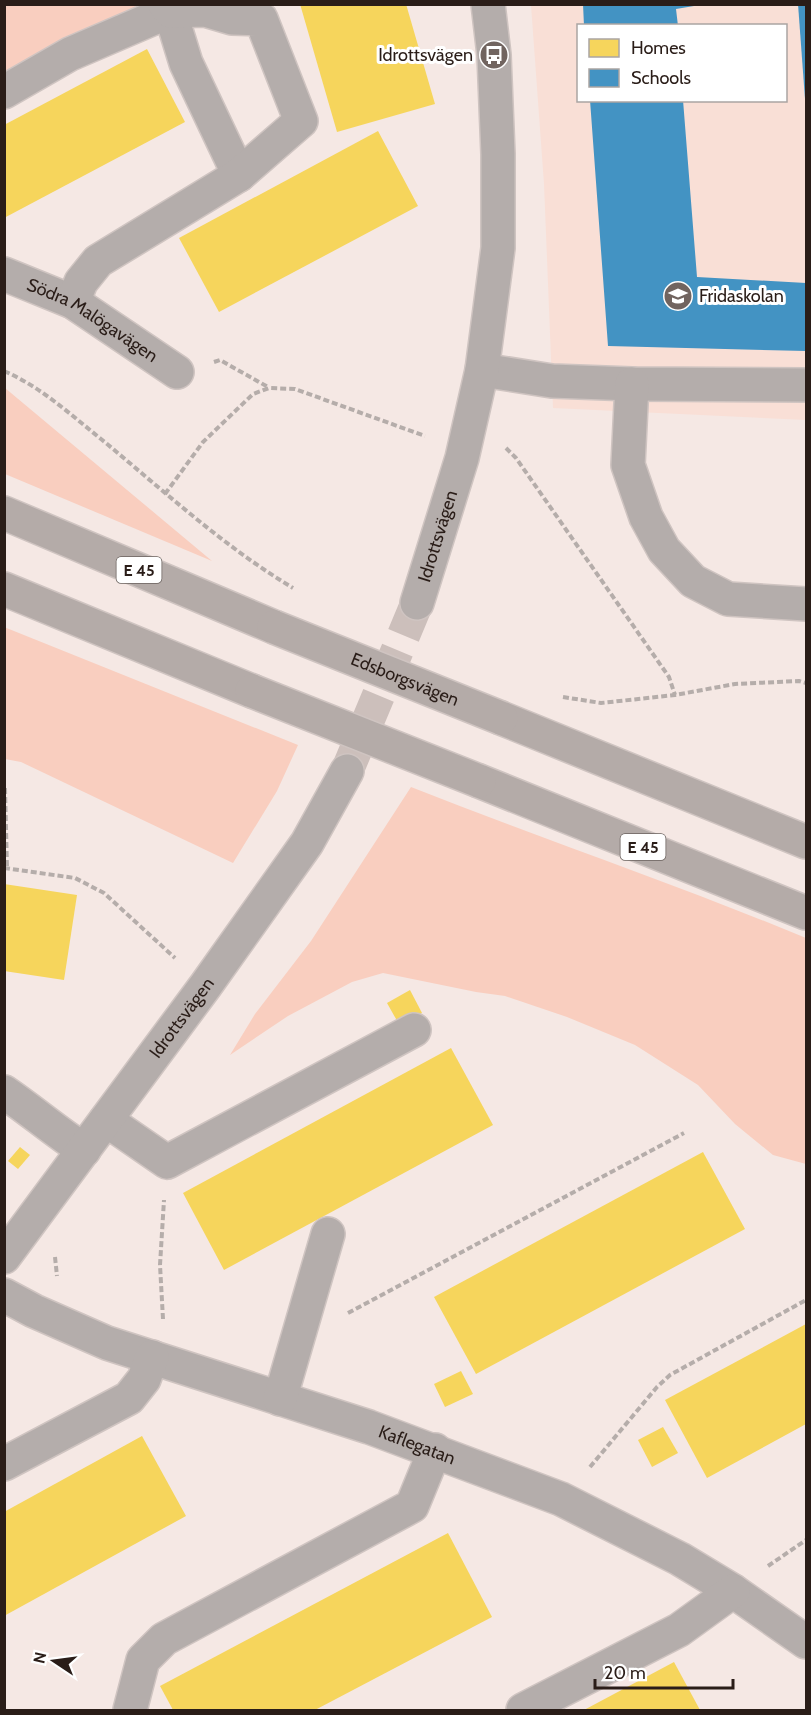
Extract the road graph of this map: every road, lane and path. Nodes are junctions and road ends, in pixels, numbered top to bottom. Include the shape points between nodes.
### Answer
1 (488, 4) edge
2 (167, 8) edge
3 (4, 92) edge
4 (239, 175) junction
5 (4, 274) edge
6 (73, 302) junction
7 (4, 370) edge
8 (482, 370) junction
9 (177, 372) joint
10 (632, 384) junction
11 (807, 385) edge
12 (269, 388) junction
13 (434, 440) dead end
14 (502, 444) dead end
15 (165, 494) junction
16 (4, 513) edge
17 (4, 589) edge
18 (296, 590) dead end
19 (417, 603) tunnel mouth
20 (807, 604) edge
21 (807, 683) edge
22 (675, 694) junction
23 (559, 696) dead end
24 (347, 771) tunnel mouth
25 (5, 788) edge
26 (807, 842) edge
27 (6, 868) edge
28 (807, 914) edge
29 (206, 985) junction
30 (414, 1030) dead end
31 (4, 1092) edge
32 (106, 1120) junction
33 (684, 1133) dead end
34 (84, 1150) junction
35 (167, 1162) junction
36 (328, 1234) dead end
37 (4, 1257) edge
38 (4, 1295) edge
39 (807, 1300) edge
40 (304, 1314) junction
41 (152, 1357) junction
42 (280, 1399) junction
43 (435, 1450) junction
44 (4, 1464) edge
45 (561, 1499) junction
46 (733, 1591) junction
47 (807, 1642) edge
48 (130, 1710) edge
49 (523, 1710) edge

1 - 8 street, Idrottsvägen via 498,143 498,248
2 - 3 street via 70,54
2 - 4 street via 186,63
2 - 4 street via 205,9 232,18 261,19 302,121
4 - 6 street via 99,261 81,282
5 - 6 street, Södra Malögavägen
6 - 9 street, Södra Malögavägen
7 - 15 path via 46,395
8 - 10 street via 552,381
8 - 19 street, Idrottsvägen via 462,458
9 - 12 path via 220,360
10 - 11 street
10 - 20 street via 628,465 646,517 664,550 693,581 728,599
12 - 13 path via 295,389
12 - 15 path via 253,394 203,442
14 - 22 path via 669,677
15 - 18 path via 255,565
16 - 26 highway, Edsborgsvägen / E 45, bridge via 274,627
17 - 28 highway, E 45, bridge
21 - 22 path via 735,684
22 - 23 path via 601,703
24 - 29 street, Idrottsvägen via 307,843
25 - 27 path
27 - 29 path via 75,878 104,893
29 - 32 street, Idrottsvägen
30 - 35 street
31 - 34 street
32 - 34 street, Idrottsvägen
32 - 35 street
33 - 40 path via 340,1317
34 - 37 street, Idrottsvägen
35 - 41 path via 160,1265 163,1319
36 - 40 street
38 - 41 street, Kaflegatan via 107,1343
39 - 45 path via 670,1375
40 - 42 street
41 - 42 street, Kaflegatan
41 - 44 street via 144,1379 129,1398
42 - 43 street, Kaflegatan
43 - 45 street, Kaflegatan
43 - 48 street via 412,1506 164,1640 143,1660
45 - 46 street, Kaflegatan via 680,1559
46 - 47 street, Kaflegatan
46 - 49 street via 679,1630

